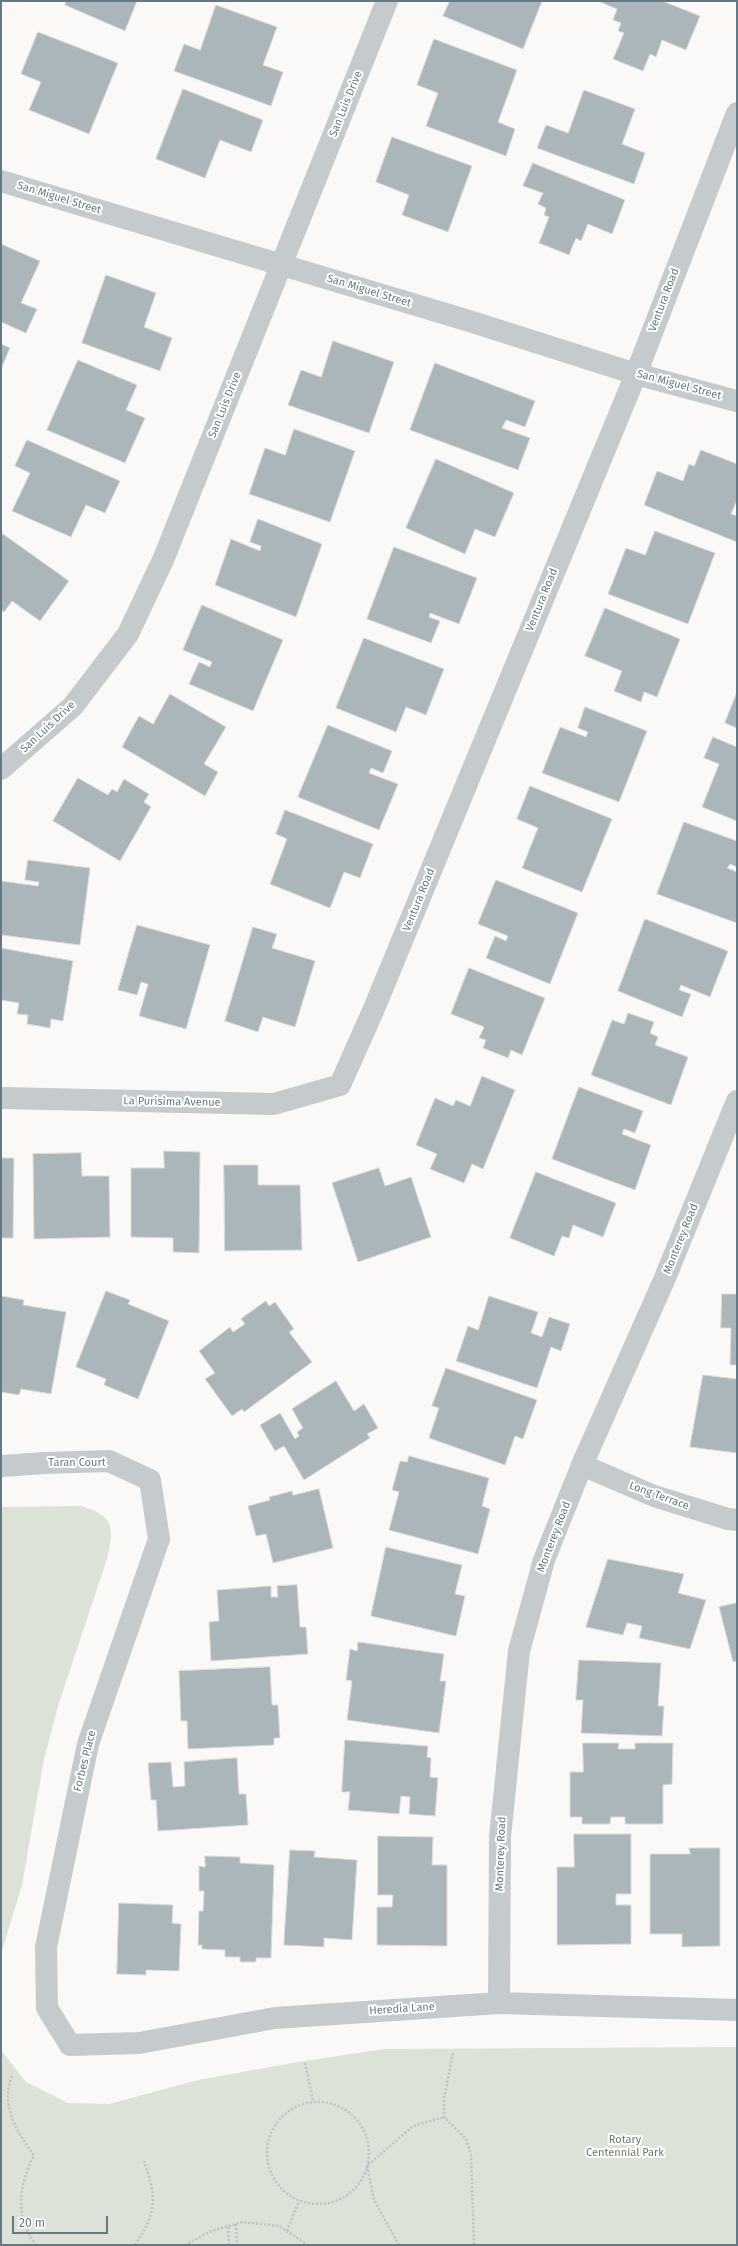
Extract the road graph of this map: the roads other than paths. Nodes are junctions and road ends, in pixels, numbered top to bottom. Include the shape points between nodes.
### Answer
1 (387, 1) edge
2 (737, 113) edge
3 (1, 181) edge
4 (282, 265) junction
5 (636, 374) junction
6 (737, 401) edge
7 (1, 769) edge
8 (340, 1085) joint
9 (1, 1098) edge
10 (737, 1100) edge
11 (1, 1466) edge
12 (582, 1466) junction
13 (150, 1480) joint
14 (737, 1520) edge
15 (499, 2003) junction
16 (737, 2010) edge
17 (70, 2045) joint

1 - 4 street, San Luis Drive
2 - 5 street, Ventura Road
3 - 4 street, San Miguel Street
4 - 5 street, San Miguel Street
4 - 7 street, San Luis Drive via 163,560 128,634 73,706
5 - 6 street, San Miguel Street
5 - 8 street, Ventura Road
8 - 9 street, La Purisima Avenue via 274,1104
10 - 12 street, Monterey Road via 665,1278
11 - 13 street, Taran Court via 109,1461
12 - 14 street, Long Terrace via 654,1496
12 - 15 street, Monterey Road via 544,1560 519,1651 500,1837
13 - 17 street, Forbes Place via 159,1539 88,1744 46,1947 47,2008
15 - 16 street, Heredia Lane
15 - 17 street, Heredia Lane via 275,2018 139,2043

